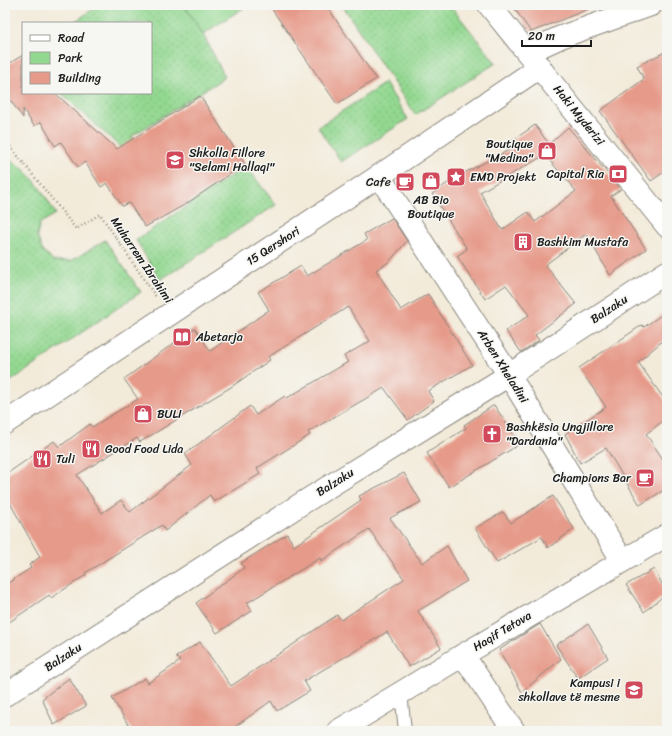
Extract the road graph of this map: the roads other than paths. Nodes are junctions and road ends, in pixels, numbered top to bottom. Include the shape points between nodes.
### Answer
1 (489, 5) edge
2 (651, 5) edge
3 (534, 60) junction
4 (379, 176) junction
5 (667, 226) edge
6 (667, 272) edge
7 (509, 375) junction
8 (5, 422) edge
9 (667, 535) edge
10 (622, 560) junction
11 (463, 654) junction
12 (401, 692) junction
13 (5, 695) edge
14 (338, 731) edge
15 (406, 731) edge
16 (514, 731) edge

1 - 3 street, Haki Myderizi
2 - 3 street, 15 Qershori via 561,37
3 - 4 street, 15 Qershori
3 - 5 street, Haki Myderizi
4 - 7 street, Arben Xheladini
4 - 8 street, 15 Qershori
6 - 7 street, Balzaku
7 - 10 street, Arben Xheladini
7 - 13 street, Balzaku via 304,502
9 - 10 street, Haqif Tetova
10 - 11 street, Haqif Tetova
11 - 12 street, Haqif Tetova
11 - 16 street
12 - 14 street, Haqif Tetova
12 - 15 lane

